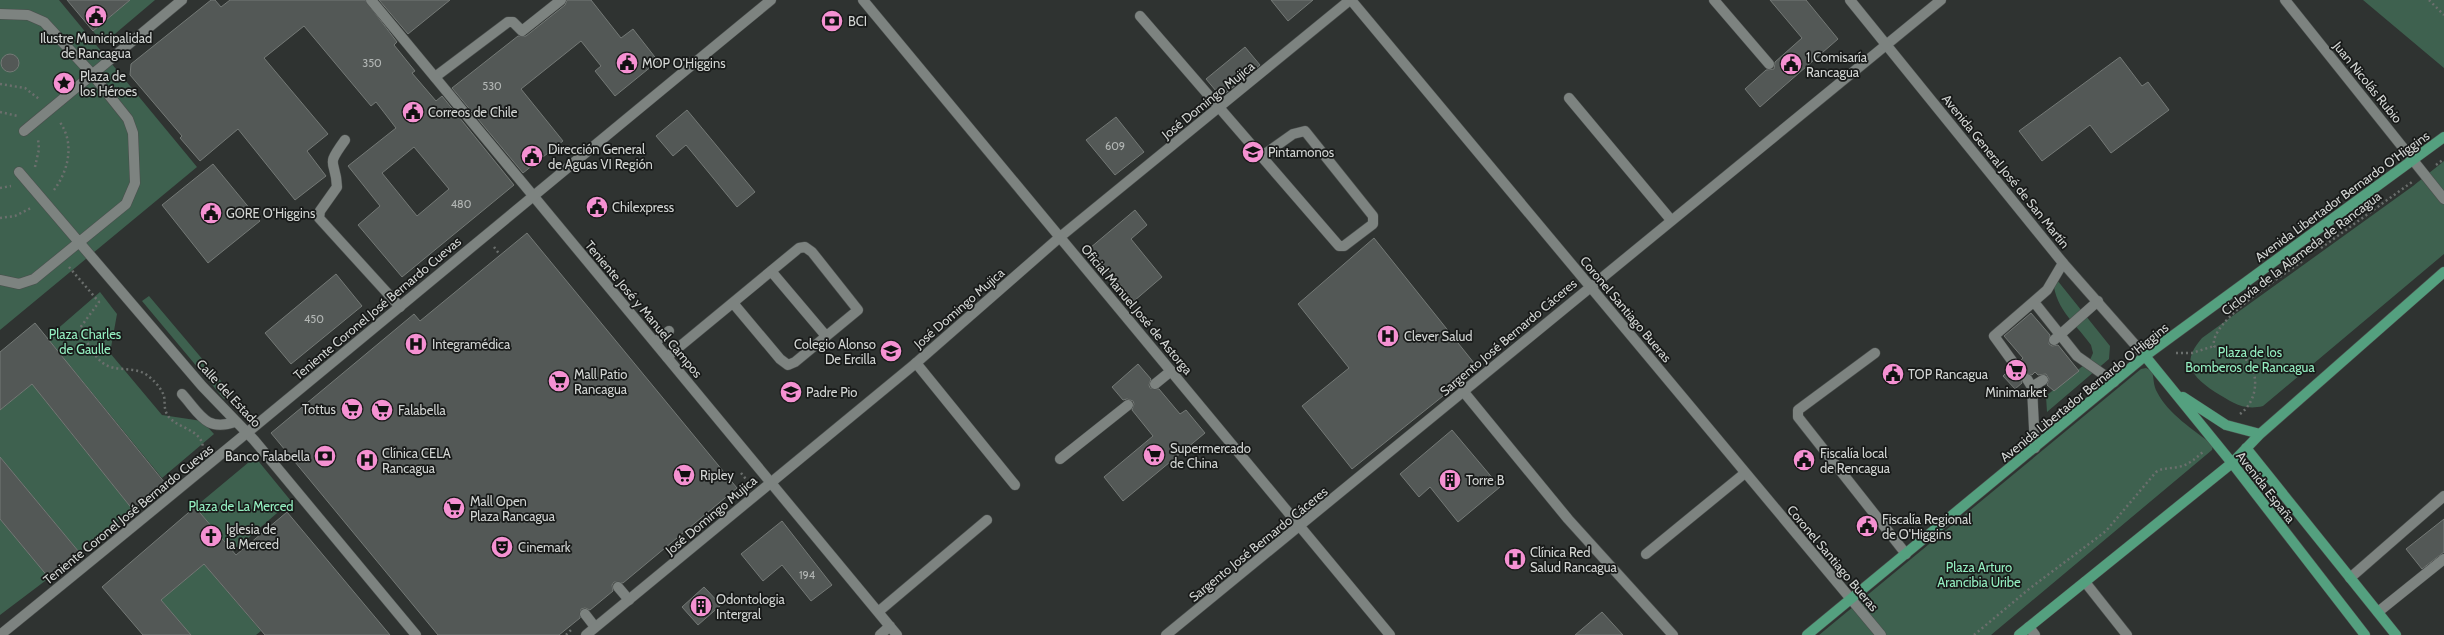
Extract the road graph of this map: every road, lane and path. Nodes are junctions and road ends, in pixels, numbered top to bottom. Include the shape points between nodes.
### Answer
1 (182, 0) edge
2 (371, 0) edge
3 (771, 0) edge
4 (864, 0) edge
5 (1350, 0) edge
6 (1714, 0) edge
7 (1850, 0) edge
8 (1941, 0) edge
9 (2285, 0) edge
10 (2429, 0) edge
11 (558, 1) edge
12 (0, 14) edge
13 (2444, 15) edge
14 (1140, 16) dead end
15 (1887, 44) junction
16 (1769, 64) dead end
17 (92, 74) junction
18 (435, 77) junction
19 (0, 84) edge
20 (1568, 98) dead end
21 (1219, 108) junction
22 (50, 109) junction
23 (0, 112) edge
24 (27, 128) junction
25 (2444, 137) edge
26 (345, 140) dead end
27 (1262, 156) junction
28 (2444, 159) edge
29 (2412, 160) junction
30 (2424, 174) junction
31 (22, 176) junction
32 (0, 188) edge
33 (533, 195) junction
34 (2444, 199) edge
35 (42, 200) junction
36 (0, 218) edge
37 (1672, 220) junction
38 (1060, 237) junction
39 (80, 243) junction
40 (2315, 252) dead end
41 (2309, 257) dead end
42 (61, 258) junction
43 (2064, 263) junction
44 (771, 271) junction
45 (2444, 272) edge
46 (0, 280) edge
47 (1590, 286) junction
48 (2098, 301) junction
49 (2034, 302) junction
50 (733, 303) junction
51 (400, 307) junction
52 (669, 330) dead end
53 (826, 336) junction
54 (2057, 337) junction
55 (655, 342) junction
56 (2214, 346) junction
57 (1875, 353) dead end
58 (2145, 356) junction
59 (667, 357) junction
60 (916, 363) junction
61 (2015, 365) dead end
62 (1171, 371) junction
63 (2043, 380) dead end
64 (2114, 382) junction
65 (1155, 384) dead end
66 (1464, 391) junction
67 (2175, 392) junction
68 (182, 394) dead end
69 (1128, 405) dead end
70 (235, 422) junction
71 (2226, 425) junction
72 (247, 433) junction
73 (2260, 434) junction
74 (2214, 442) junction
75 (2036, 448) junction
76 (2246, 448) junction
77 (1060, 459) dead end
78 (2232, 463) junction
79 (200, 473) junction
80 (1745, 473) junction
81 (771, 482) junction
82 (1015, 485) dead end
83 (2444, 496) edge
84 (987, 520) dead end
85 (1300, 526) junction
86 (1646, 554) dead end
87 (1906, 554) junction
88 (2444, 559) edge
89 (2350, 578) junction
90 (2086, 582) junction
91 (618, 587) dead end
92 (1850, 599) junction
93 (629, 600) junction
94 (878, 612) junction
95 (2378, 612) junction
96 (585, 614) dead end
97 (890, 626) junction
98 (595, 627) junction
99 (2032, 631) edge
100 (0, 635) edge
101 (416, 635) edge
102 (586, 635) edge
103 (880, 635) edge
104 (897, 635) edge
105 (1166, 635) edge
106 (1390, 635) edge
107 (1673, 635) edge
108 (1807, 635) edge
109 (1881, 635) edge
110 (1974, 635) edge
111 (2019, 635) edge
112 (2127, 635) edge
113 (2365, 635) edge
114 (2396, 635) edge

1 - 17 street
2 - 18 street, Teniente José y Manuel Campos
3 - 33 street, Teniente Coronel José Bernardo Cuevas
4 - 38 street, Oficial Manuel José de Astorga
5 - 21 street, José Domingo Mujica
5 - 47 street, Coronel Santiago Bueras
6 - 16 street
7 - 15 street, Avenida General José de San Martín
8 - 15 street, Sargento José Bernardo Cáceres
9 - 29 street, Juan Nicolás Rubio
10 - 13 path
11 - 18 street via 522,31 513,22 508,22
12 - 17 street via 28,15 44,22
14 - 21 street
15 - 37 street, Sargento José Bernardo Cáceres
15 - 43 street, Avenida General José de San Martín
17 - 22 street
17 - 39 street via 124,112 132,126 135,183 126,204
18 - 33 street, Teniente José y Manuel Campos
19 - 22 path via 25,88
20 - 37 street
21 - 27 street
21 - 38 street, José Domingo Mujica
22 - 24 street
22 - 35 path via 61,124 69,150 67,167 61,180
23 - 24 path via 17,115
24 - 31 path via 35,133 39,149 35,166
25 - 29 main road, Avenida Libertador Bernardo O'Higgins
26 - 51 street via 331,163 337,187 320,211 320,218
27 - 27 street via 1293,134 1305,131 1373,216 1373,224 1344,246 1339,246
28 - 30 path, Ciclovía de la Alameda de Rancagua
29 - 30 street, Juan Nicolás Rubio
29 - 58 main road, Avenida Libertador Bernardo O'Higgins
30 - 34 street, Juan Nicolás Rubio
30 - 40 path, Ciclovía de la Alameda de Rancagua
31 - 32 path via 8,187
31 - 35 street, Calle del Estado
33 - 51 street, Teniente Coronel José Bernardo Cuevas
33 - 55 street, Teniente José y Manuel Campos
35 - 36 path via 15,216
35 - 39 street, Calle del Estado
37 - 47 street, Sargento José Bernardo Cáceres
38 - 60 street, José Domingo Mujica
38 - 62 street, Oficial Manuel José de Astorga
39 - 42 street
39 - 70 street, Calle del Estado
41 - 56 path, Ciclovía de la Alameda de Rancagua via 2237,310 2219,327
42 - 46 street via 30,281 19,284
42 - 79 path via 99,302 80,328 98,358 106,365 137,370 157,383 164,396 166,412 172,420 198,436 204,446
43 - 48 street, Avenida General José de San Martín
43 - 49 street via 2052,284
44 - 50 street
44 - 53 street
44 - 53 street via 799,248 805,246 812,252 858,310
45 - 73 main road
47 - 66 street, Sargento José Bernardo Cáceres
47 - 80 street, Coronel Santiago Bueras
48 - 54 street
48 - 58 street, Avenida General José de San Martín
49 - 54 street
49 - 61 street via 1994,336
50 - 53 street via 780,359 788,365
50 - 59 street
51 - 72 street, Teniente Coronel José Bernardo Cuevas
52 - 55 street
54 - 64 street via 2074,358
55 - 59 street, Teniente José y Manuel Campos
56 - 58 path via 2192,353
56 - 71 path via 2240,355 2251,365 2255,384 2252,400 2247,408
57 - 87 street via 1798,410 1798,417
58 - 64 main road, Avenida Libertador Bernardo O'Higgins
58 - 67 main road, Avenida España
59 - 81 street, Teniente José y Manuel Campos
60 - 81 street, José Domingo Mujica
60 - 82 street
62 - 65 street
62 - 85 street, Oficial Manuel José de Astorga
63 - 75 street via 2029,383
64 - 75 main road, Avenida Libertador Bernardo O'Higgins
66 - 85 street, Sargento José Bernardo Cáceres
66 - 107 street via 1568,519
67 - 71 main road
67 - 74 main road, Avenida España
68 - 70 street via 210,425 219,426
69 - 77 street
70 - 72 street, Calle del Estado
71 - 73 main road
72 - 79 street, Teniente Coronel José Bernardo Cuevas
72 - 101 street, Calle del Estado
73 - 76 main road
74 - 78 main road, Avenida España
74 - 110 path via 2190,463 2163,468 2156,472 2106,531 2029,589
75 - 87 main road, Avenida Libertador Bernardo O'Higgins
76 - 78 main road
76 - 89 main road, Avenida España
78 - 90 main road
78 - 113 main road, Avenida España
79 - 100 street, Teniente Coronel José Bernardo Cuevas
80 - 86 street
80 - 92 street, Coronel Santiago Bueras
81 - 93 street, José Domingo Mujica
81 - 94 street, Teniente José y Manuel Campos
83 - 89 street
84 - 94 street
85 - 105 street, Sargento José Bernardo Cáceres
85 - 106 street, Oficial Manuel José de Astorga
87 - 92 main road, Avenida Libertador Bernardo O'Higgins
88 - 95 street
89 - 95 main road, Avenida España
90 - 99 main road
90 - 112 street
91 - 93 street
92 - 108 main road, Avenida Libertador Bernardo O'Higgins
92 - 109 street, Coronel Santiago Bueras
93 - 98 street, José Domingo Mujica
94 - 97 street, Teniente José y Manuel Campos
95 - 114 main road, Avenida España
96 - 98 street
97 - 103 street
97 - 104 street, Teniente José y Manuel Campos
98 - 102 street, José Domingo Mujica
99 - 111 main road

